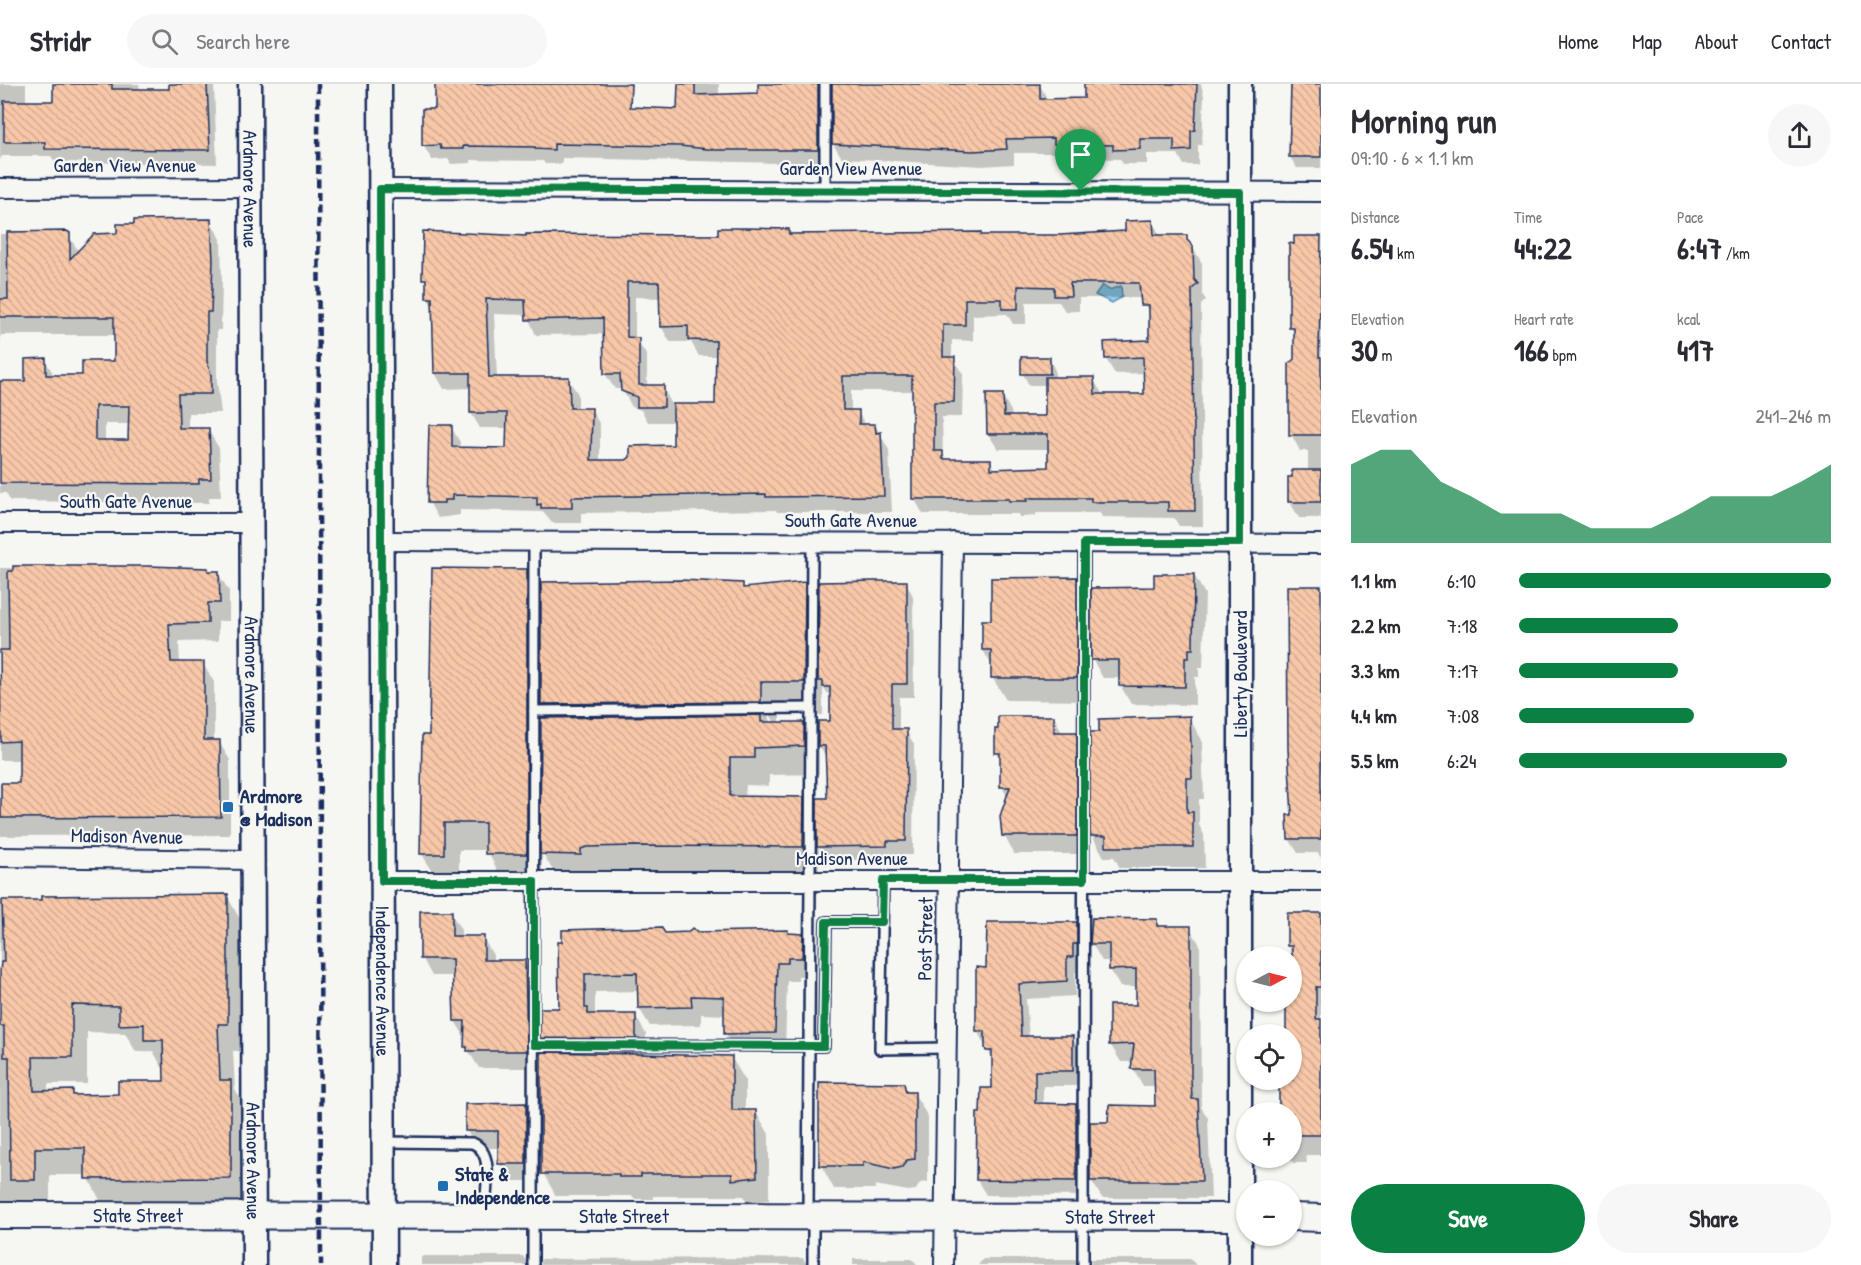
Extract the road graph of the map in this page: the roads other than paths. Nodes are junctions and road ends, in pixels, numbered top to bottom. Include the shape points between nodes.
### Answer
1 (250, 84) edge
2 (380, 84) edge
3 (825, 84) edge
4 (1240, 84) edge
5 (250, 187) junction
6 (0, 188) edge
7 (380, 189) junction
8 (825, 190) junction
9 (1240, 192) junction
10 (1321, 192) edge
11 (252, 523) junction
12 (0, 524) edge
13 (381, 541) junction
14 (534, 541) junction
15 (812, 542) junction
16 (953, 542) junction
17 (1084, 543) junction
18 (1240, 543) junction
19 (1321, 544) edge
20 (811, 708) junction
21 (534, 711) junction
22 (0, 857) edge
23 (253, 860) junction
24 (883, 880) junction
25 (1084, 880) junction
26 (382, 881) junction
27 (534, 881) junction
28 (810, 881) junction
29 (949, 881) junction
30 (1239, 881) junction
31 (1321, 881) edge
32 (882, 922) junction
33 (534, 1045) junction
34 (809, 1046) junction
35 (946, 1048) junction
36 (383, 1142) junction
37 (1243, 1180) edge
38 (0, 1215) edge
39 (254, 1215) junction
40 (384, 1216) junction
41 (484, 1216) junction
42 (534, 1216) junction
43 (811, 1216) junction
44 (944, 1217) junction
45 (1083, 1217) junction
46 (1236, 1217) edge
47 (1302, 1217) edge
48 (1321, 1218) edge
49 (1241, 1246) edge
50 (254, 1265) edge
51 (384, 1265) edge
52 (533, 1265) edge
53 (813, 1265) edge
54 (945, 1265) edge
55 (1083, 1265) edge
56 (1240, 1265) edge

1 - 5 street, Ardmore Avenue
2 - 7 street, Independence Avenue
3 - 8 lane
4 - 9 street, Liberty Boulevard
5 - 6 street, Garden View Avenue
5 - 11 street, Ardmore Avenue
7 - 8 street, Garden View Avenue
7 - 13 street, Independence Avenue
8 - 9 street, Garden View Avenue
9 - 10 street, Garden View Avenue
9 - 18 street, Liberty Boulevard
11 - 12 street, South Gate Avenue
11 - 23 street, Ardmore Avenue
13 - 14 street, South Gate Avenue
13 - 26 street, Independence Avenue
14 - 15 street, South Gate Avenue
14 - 21 lane
15 - 16 street, South Gate Avenue
15 - 20 lane
16 - 17 street, South Gate Avenue
16 - 29 street, Post Street
17 - 18 street, South Gate Avenue
17 - 25 lane
18 - 19 street, South Gate Avenue
18 - 30 street, Liberty Boulevard
20 - 21 lane
20 - 28 lane
21 - 27 lane
22 - 23 street, Madison Avenue
23 - 39 street, Ardmore Avenue
24 - 28 street, Madison Avenue
24 - 29 street, Madison Avenue
24 - 32 lane
25 - 29 street, Madison Avenue
25 - 30 street, Madison Avenue
25 - 45 lane
26 - 27 street, Madison Avenue
26 - 36 street, Independence Avenue
27 - 28 street, Madison Avenue
27 - 33 lane
28 - 34 lane
29 - 35 street, Post Street
30 - 31 street, Madison Avenue
30 - 37 street, Liberty Boulevard
32 - 34 lane via 826,922 824,1046
32 - 35 lane via 880,1049
33 - 34 lane
33 - 42 lane
34 - 43 lane
35 - 44 street, Post Street
36 - 40 street, Independence Avenue
36 - 41 lane via 480,1146 487,1166
38 - 39 main road, State Street
39 - 40 main road, State Street
39 - 50 street, Ardmore Avenue
40 - 41 main road, State Street
40 - 51 street, Independence Avenue
41 - 42 main road, State Street
42 - 43 main road, State Street
42 - 52 lane
43 - 44 main road, State Street
43 - 53 lane
44 - 45 main road, State Street
44 - 54 street, Post Street
45 - 46 main road, State Street
45 - 55 lane
47 - 48 main road
49 - 56 street, Liberty Boulevard

